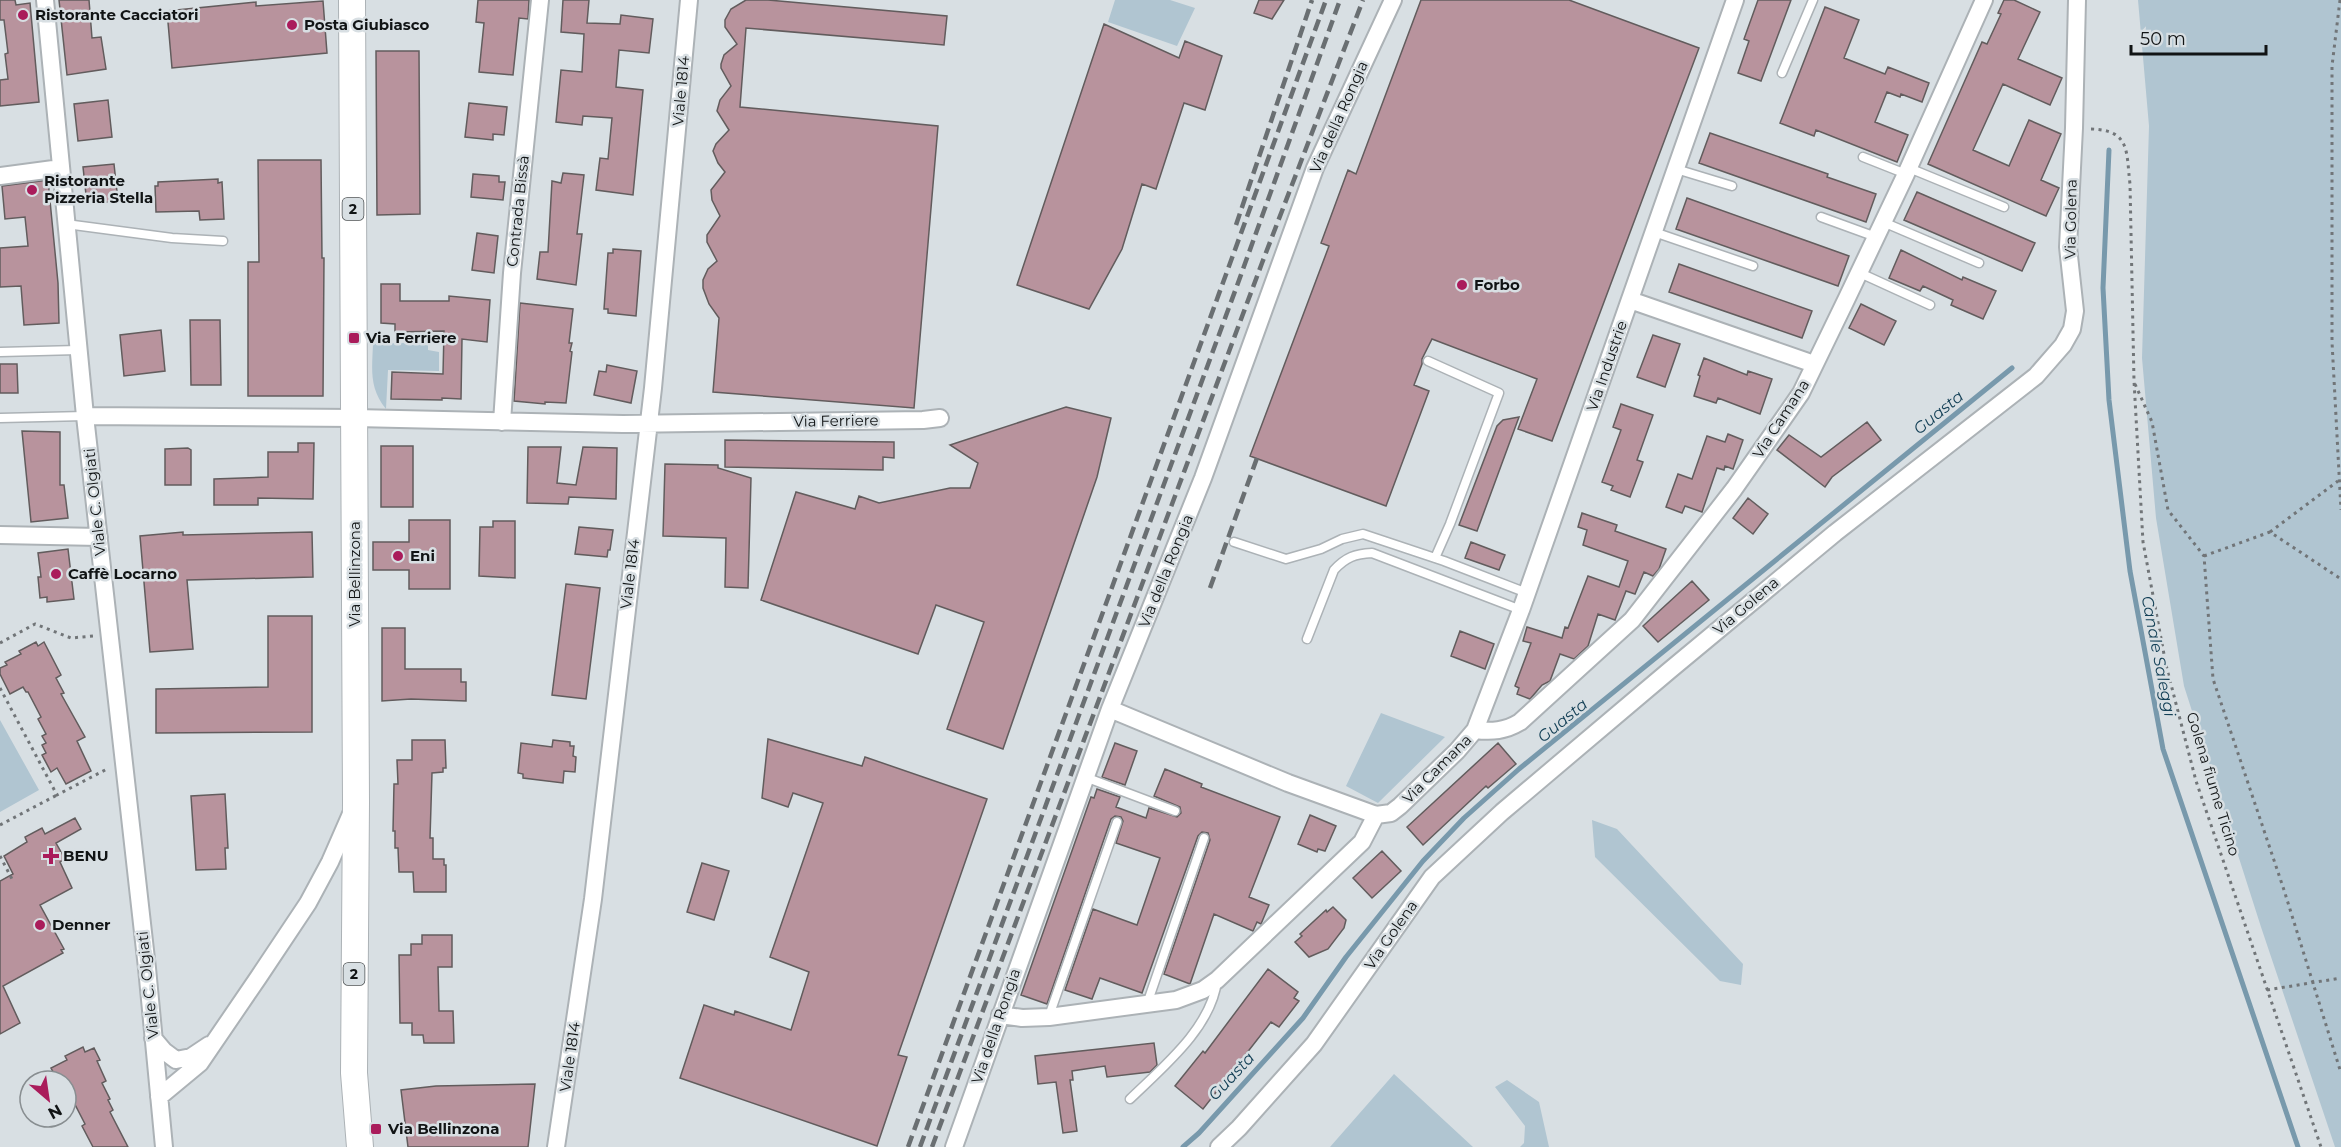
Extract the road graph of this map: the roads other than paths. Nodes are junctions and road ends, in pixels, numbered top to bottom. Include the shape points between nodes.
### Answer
1 (45, 0) edge
2 (352, 0) edge
3 (540, 0) edge
4 (689, 0) edge
5 (1393, 0) edge
6 (1735, 0) edge
7 (1813, 0) edge
8 (1984, 0) edge
9 (2075, 0) edge
10 (1782, 73) dead end
11 (1863, 157) dead end
12 (61, 168) junction
13 (1676, 169) junction
14 (1908, 171) junction
15 (0, 176) edge
16 (1732, 186) dead end
17 (2004, 207) dead end
18 (1821, 217) dead end
19 (66, 224) junction
20 (1880, 229) junction
21 (1654, 232) junction
22 (223, 241) dead end
23 (1979, 262) dead end
24 (1753, 266) dead end
25 (1860, 273) junction
26 (1630, 300) junction
27 (1930, 305) dead end
28 (78, 350) junction
29 (0, 352) edge
30 (1428, 361) dead end
31 (1814, 363) junction
32 (85, 416) junction
33 (0, 418) edge
34 (355, 418) junction
35 (940, 418) dead end
36 (502, 422) junction
37 (648, 424) junction
38 (0, 536) edge
39 (99, 537) junction
40 (1234, 542) dead end
41 (1435, 558) junction
42 (1527, 593) junction
43 (1521, 610) junction
44 (1307, 639) dead end
45 (1110, 709) junction
46 (1475, 730) junction
47 (1085, 777) junction
48 (356, 802) junction
49 (1175, 811) dead end
50 (1377, 815) junction
51 (1117, 822) dead end
52 (1204, 838) dead end
53 (1217, 980) junction
54 (1147, 1004) junction
55 (1000, 1015) junction
56 (1049, 1017) junction
57 (153, 1038) junction
58 (217, 1039) junction
59 (159, 1097) junction
60 (1130, 1099) dead end
61 (164, 1147) edge
62 (360, 1147) edge
63 (556, 1147) edge
64 (954, 1147) edge
65 (1219, 1147) edge

1 - 12 street, Viale C. Olgiati
2 - 34 main road, Via Bellinzona / 2
3 - 36 street, Contrada Bissà via 512,273
4 - 37 street, Viale 1814
5 - 45 street, Via della Rongia via 1315,168 1203,478
6 - 13 street, Via Industrie
7 - 10 lane
8 - 14 street, Via Camana
9 - 65 street, Via Golena via 2068,247 2075,311 2072,329 2056,356 1679,662 1502,812 1432,877 1314,1044
11 - 14 lane
12 - 15 street
12 - 19 street, Viale C. Olgiati
13 - 16 lane
13 - 21 street, Via Industrie
14 - 17 lane
14 - 20 street, Via Camana
18 - 20 lane
19 - 22 lane
19 - 28 street, Viale C. Olgiati
20 - 23 lane
20 - 25 street, Via Camana
21 - 24 lane
21 - 26 street, Via Industrie
25 - 27 lane
25 - 31 street, Via Camana
26 - 31 street, Via Camana
26 - 42 street, Via Industrie
28 - 29 lane
28 - 32 street, Viale C. Olgiati
30 - 41 lane via 1499,393
31 - 46 street, Via Camana via 1801,393 1771,437 1632,620 1520,722 1494,731
32 - 33 lane
32 - 34 street, Via Ferriere
32 - 39 street, Viale C. Olgiati
34 - 36 street, Via Ferriere
34 - 48 main road, Via Bellinzona / 2
35 - 37 street, Via Ferriere
36 - 37 street, Via Ferriere
37 - 63 street, Viale 1814 via 593,899
38 - 39 street
39 - 57 street, Viale C. Olgiati
40 - 41 lane via 1286,559 1363,534
41 - 42 lane
42 - 43 street, Via Industrie
43 - 44 lane via 1372,553 1358,554 1334,570
43 - 46 street, Via Industrie
45 - 47 street, Via della Rongia
45 - 50 street via 1288,783
46 - 50 street, Via Camana via 1400,806 1391,813
47 - 49 lane
47 - 55 street, Via della Rongia
48 - 58 street via 308,903
48 - 62 main road, Via Bellinzona / 2 via 354,1062
50 - 53 street via 1362,842
51 - 56 lane
52 - 54 lane
53 - 54 street via 1190,996
53 - 60 lane via 1215,996 1202,1023
54 - 56 street
55 - 56 street
55 - 64 street, Via della Rongia
57 - 58 street via 176,1060 191,1057
57 - 59 street, Viale C. Olgiati
58 - 59 street via 200,1063
59 - 61 street, Viale C. Olgiati

